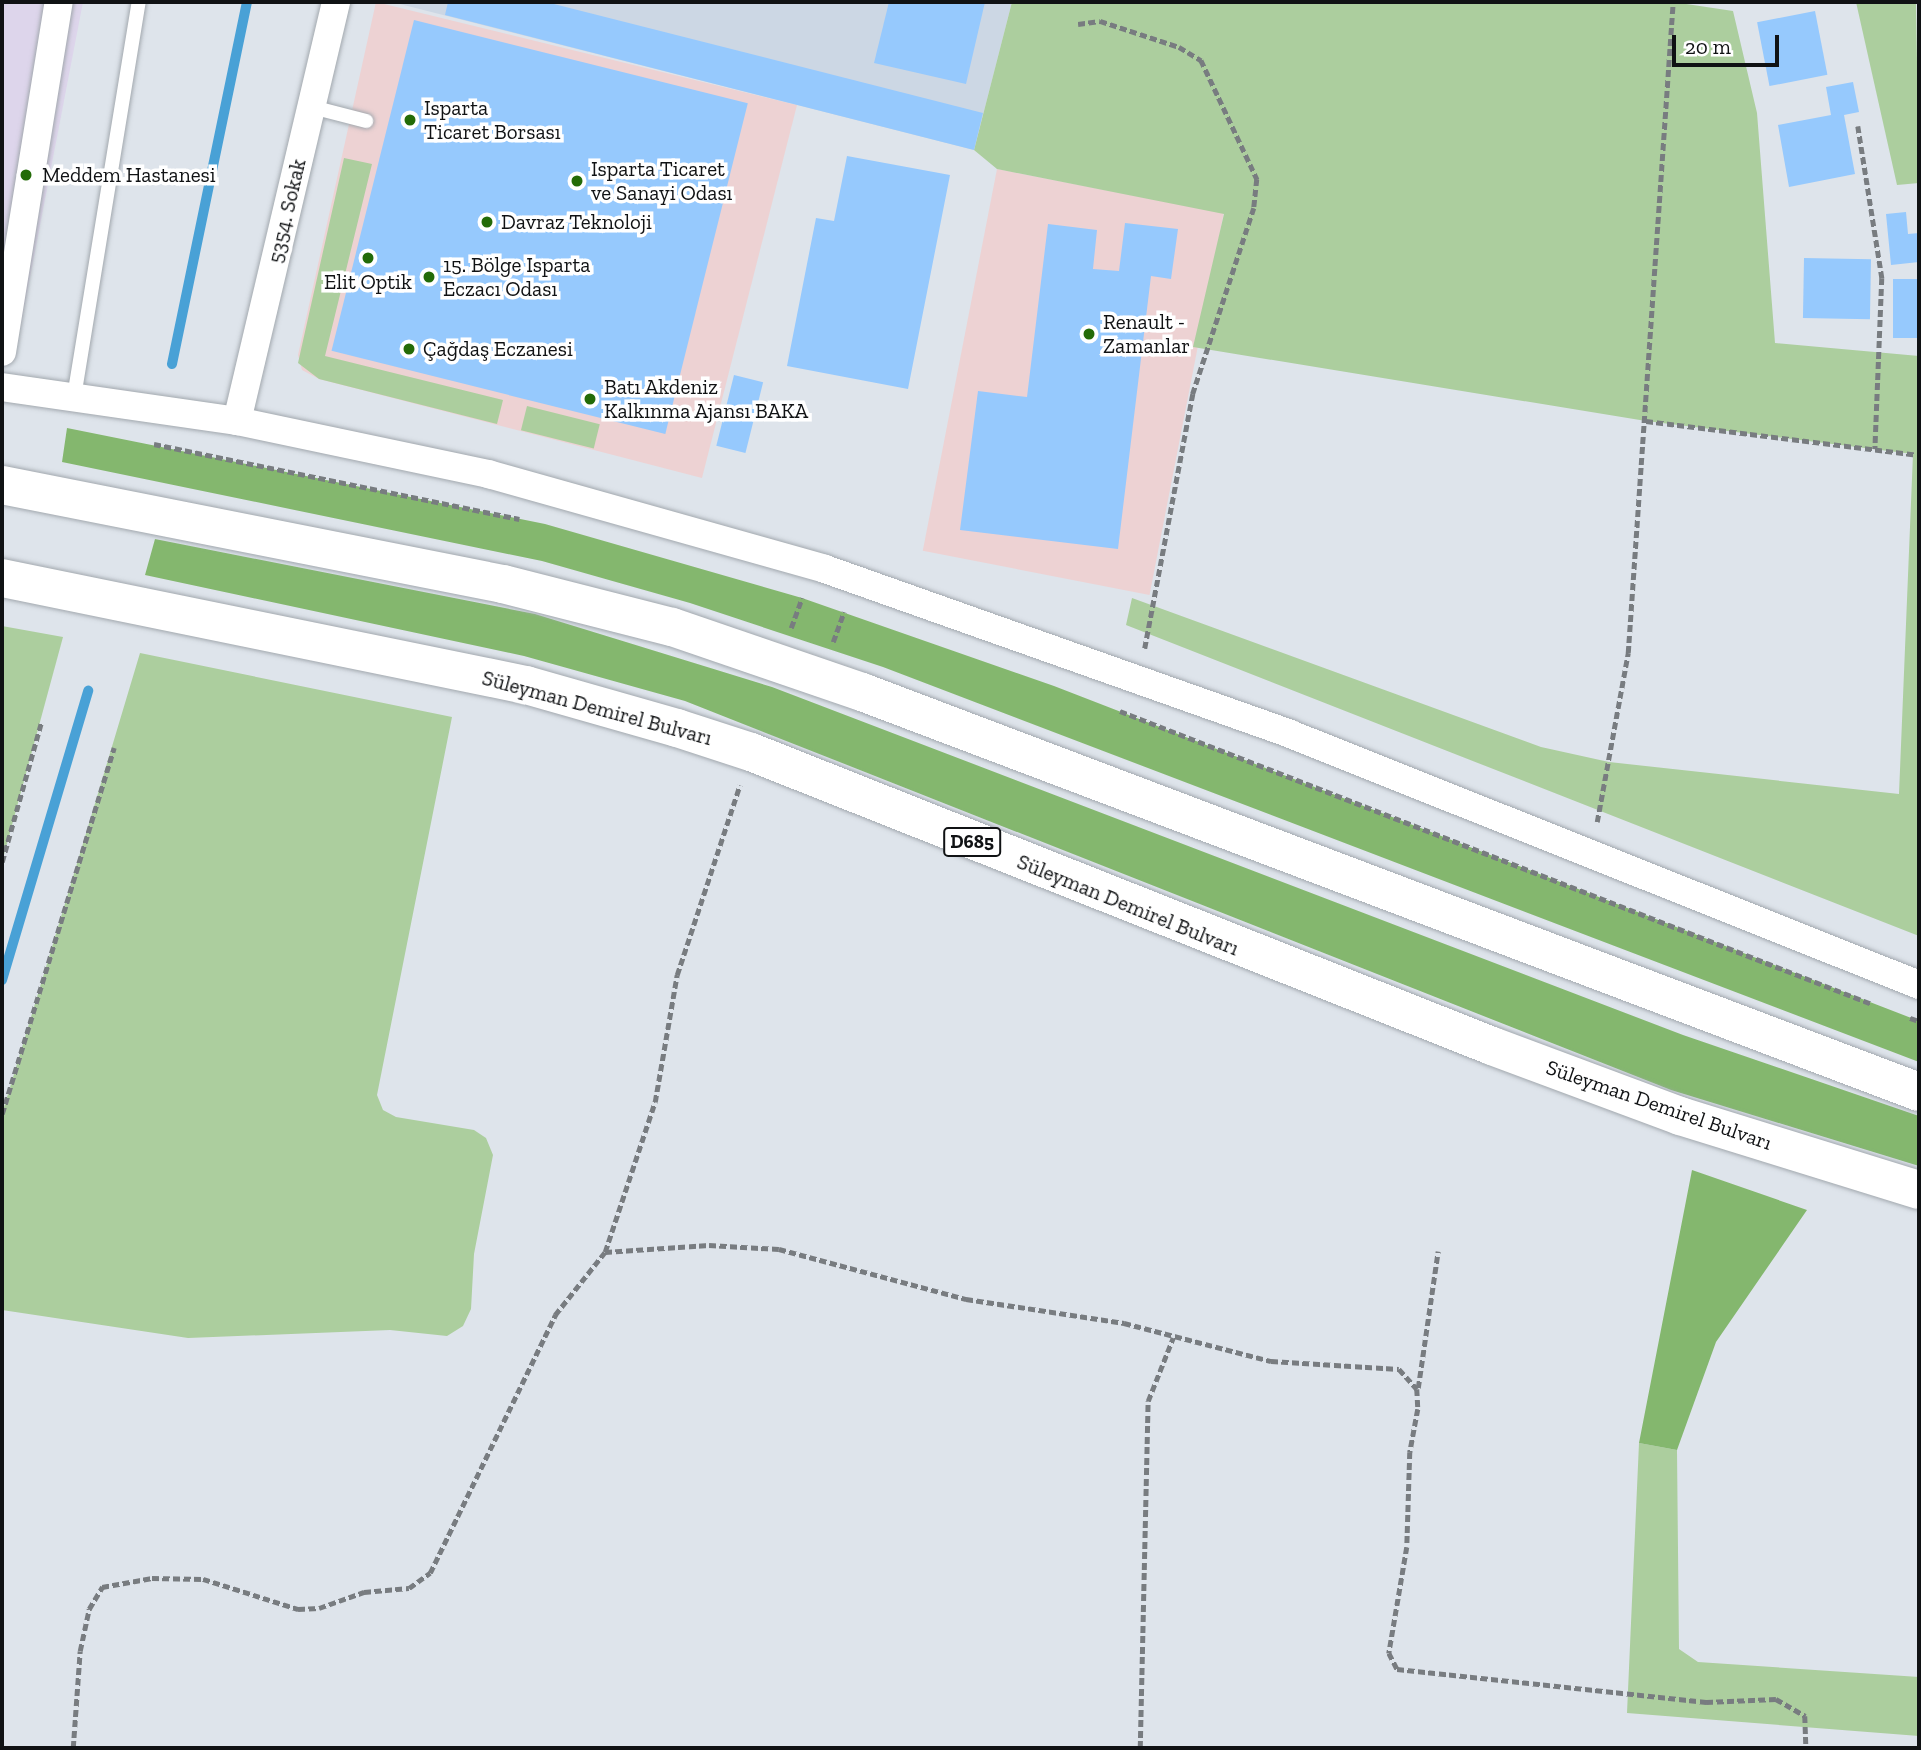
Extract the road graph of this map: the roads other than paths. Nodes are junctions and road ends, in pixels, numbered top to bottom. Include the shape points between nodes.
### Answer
1 (59, 2) edge
2 (139, 2) edge
3 (336, 2) edge
4 (312, 107) junction
5 (366, 121) dead end
6 (2, 352) edge
7 (2, 387) edge
8 (74, 397) junction
9 (237, 421) junction
10 (2, 485) edge
11 (2, 578) edge
12 (1919, 985) edge
13 (1919, 1092) edge
14 (1919, 1190) edge

1 - 6 street
2 - 8 lane
3 - 4 street, 5354. Sokak
4 - 5 lane
4 - 9 street, 5354. Sokak
7 - 8 street
8 - 9 street
9 - 12 street via 620,507 944,608 1139,678
10 - 13 highway via 503,584 672,627 862,692
11 - 14 highway, Süleyman Demirel Bulvarı / D685 via 526,685 751,752 1517,1056 1680,1116

